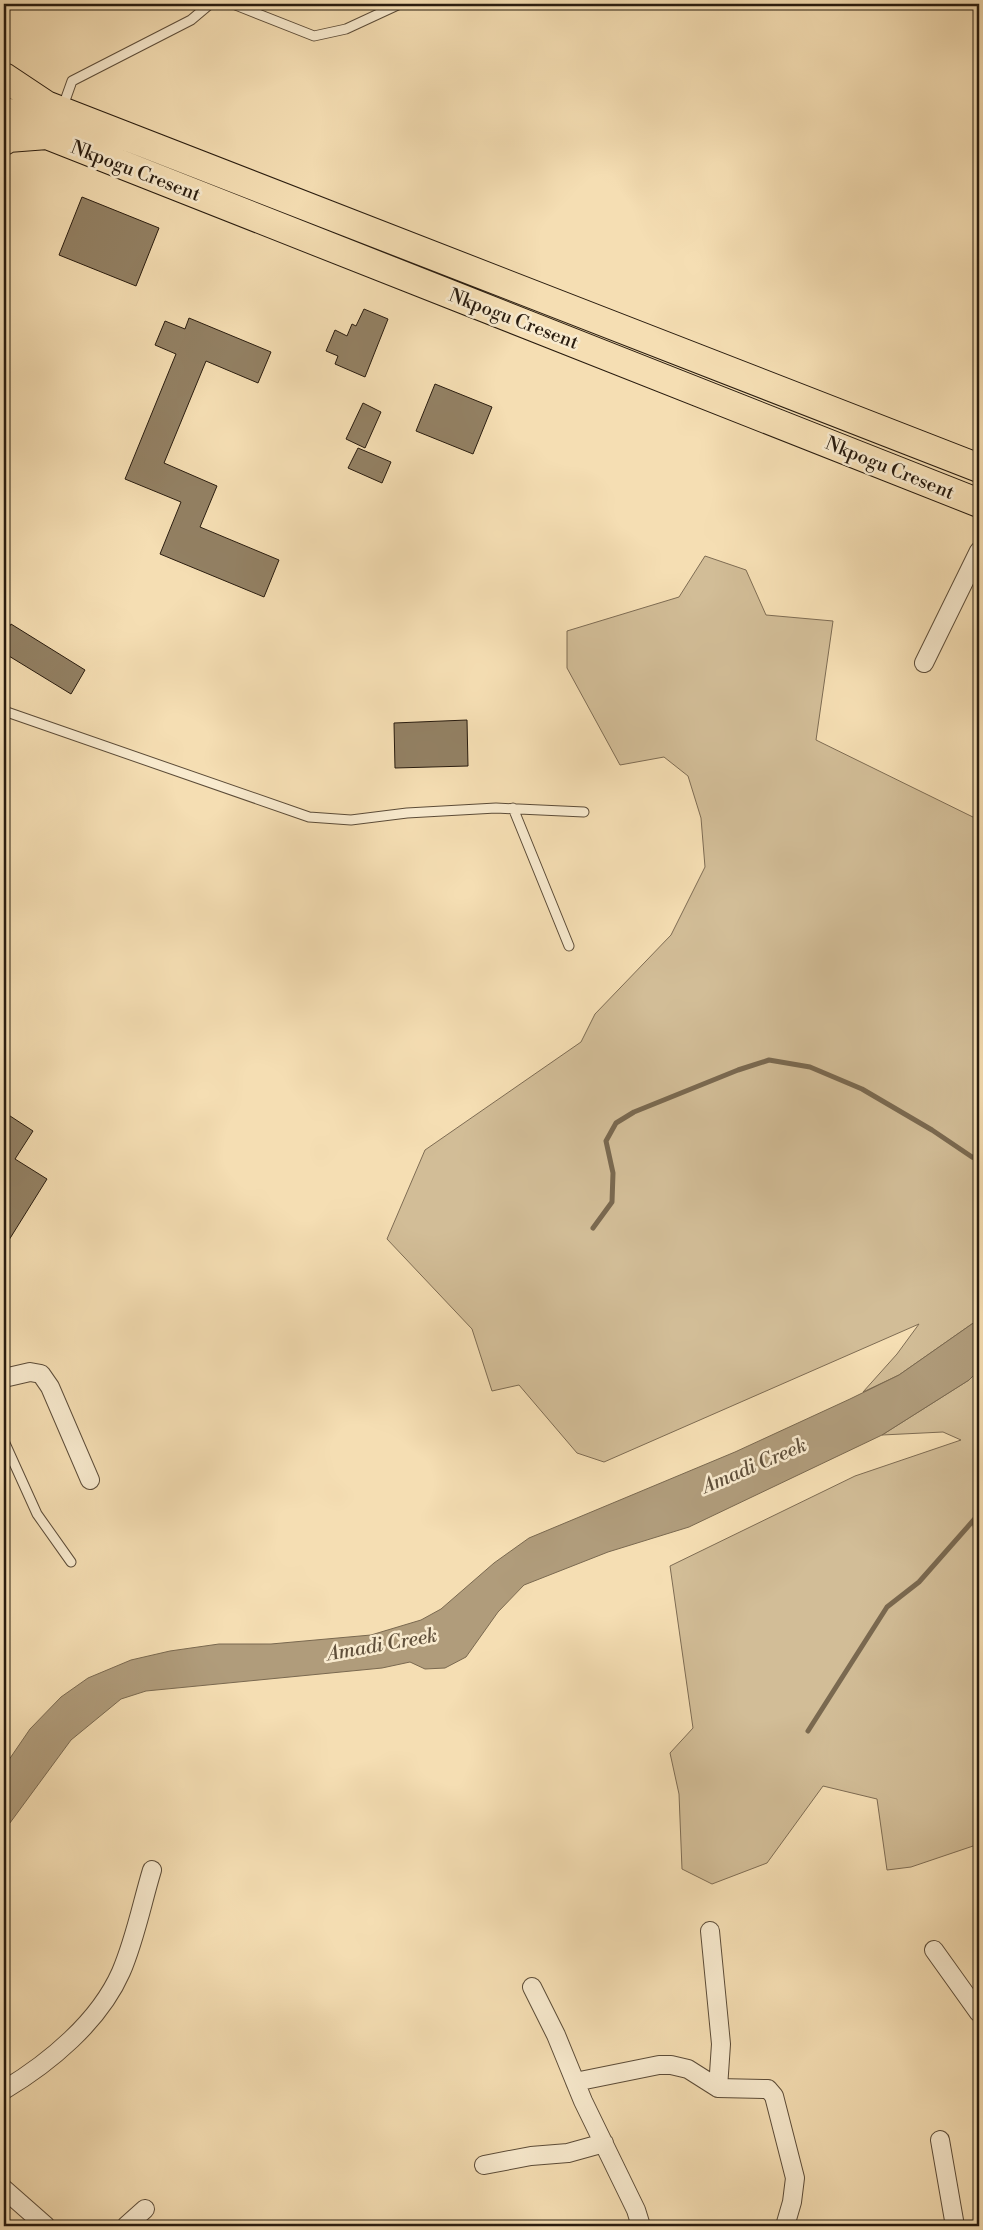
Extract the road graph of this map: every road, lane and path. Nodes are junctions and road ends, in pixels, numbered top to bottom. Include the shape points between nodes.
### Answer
1 (210, 4) edge
2 (232, 4) edge
3 (400, 4) edge
4 (4, 77) edge
5 (4, 103) edge
6 (54, 107) junction
7 (4, 111) edge
8 (47, 135) junction
9 (4, 141) edge
10 (979, 468) edge
11 (979, 503) edge
12 (979, 551) edge
13 (924, 663) dead end
14 (4, 711) edge
15 (513, 808) junction
16 (584, 812) dead end
17 (569, 946) dead end
18 (4, 1378) edge
19 (4, 1441) edge
20 (90, 1480) dead end
21 (71, 1562) dead end
22 (152, 1870) dead end
23 (710, 1931) dead end
24 (934, 1950) dead end
25 (532, 1986) dead end
26 (979, 2013) edge
27 (575, 2082) junction
28 (718, 2088) junction
29 (4, 2090) edge
30 (940, 2140) dead end
31 (604, 2143) junction
32 (484, 2165) dead end
33 (4, 2189) edge
34 (145, 2209) dead end
35 (46, 2226) edge
36 (126, 2226) edge
37 (641, 2226) edge
38 (785, 2226) edge
39 (955, 2226) edge

1 - 6 lane via 192,20 72,81
2 - 3 lane via 314,36 346,29
4 - 6 main road, Nkpogu Cresent
5 - 6 main road, Nkpogu Cresent
6 - 10 main road, Nkpogu Cresent
7 - 8 main road, Nkpogu Cresent
8 - 9 main road, Nkpogu Cresent
8 - 11 main road, Nkpogu Cresent
12 - 13 street
14 - 15 lane via 309,817 351,820 406,813
15 - 16 lane
15 - 17 lane
18 - 20 street via 30,1372 41,1374 50,1387
19 - 21 lane via 36,1514
22 - 29 street via 121,1973 102,2004 67,2044 35,2071
23 - 28 street via 722,2044
24 - 26 street
25 - 27 street
27 - 28 street via 672,2065 688,2069
27 - 31 street
28 - 38 street via 762,2087 774,2096 795,2178
30 - 39 street
31 - 32 street via 568,2153
31 - 37 street
33 - 35 street
34 - 36 street

